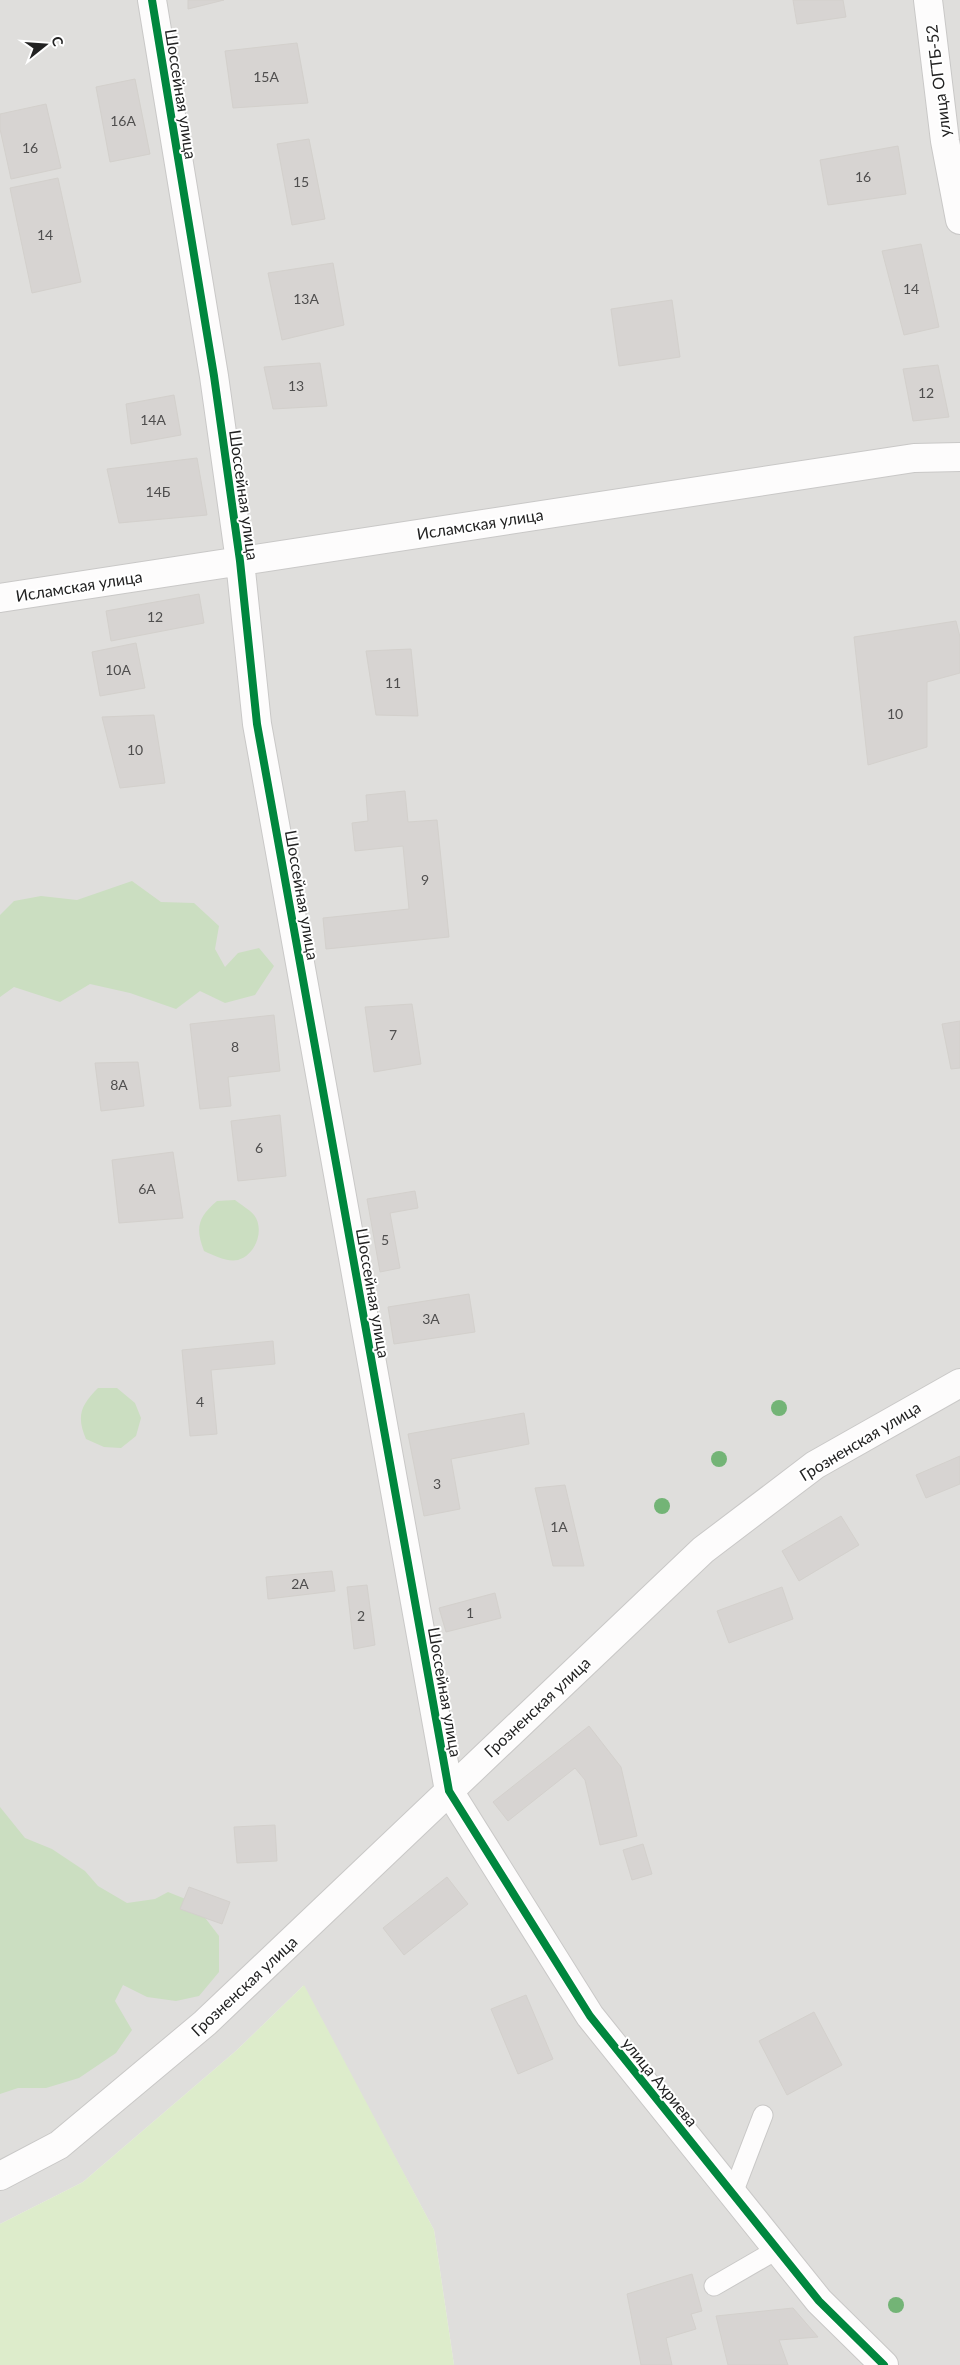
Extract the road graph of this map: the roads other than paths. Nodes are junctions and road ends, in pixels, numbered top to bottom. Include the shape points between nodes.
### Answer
1 (152, 0) edge
2 (928, 0) edge
3 (960, 220) edge
4 (960, 457) edge
5 (240, 561) junction
6 (0, 598) edge
7 (960, 1383) edge
8 (448, 1791) junction
9 (763, 2115) dead end
10 (0, 2176) edge
11 (733, 2194) junction
12 (778, 2249) junction
13 (714, 2286) dead end
14 (884, 2365) edge

1 - 5 street, Шоссейная улица via 214,376
2 - 3 street, улица ОГТБ-52 via 945,141
4 - 5 street, Исламская улица via 914,458
5 - 6 street, Исламская улица
5 - 8 street, Шоссейная улица via 257,724
7 - 8 street, Грозненская улица via 815,1466 703,1550
8 - 10 street, Грозненская улица via 205,2023 59,2146
8 - 11 street, улица Ахриева via 590,2016
9 - 11 lane
11 - 12 street, улица Ахриева
12 - 13 lane
12 - 14 street, улица Ахриева via 819,2301

